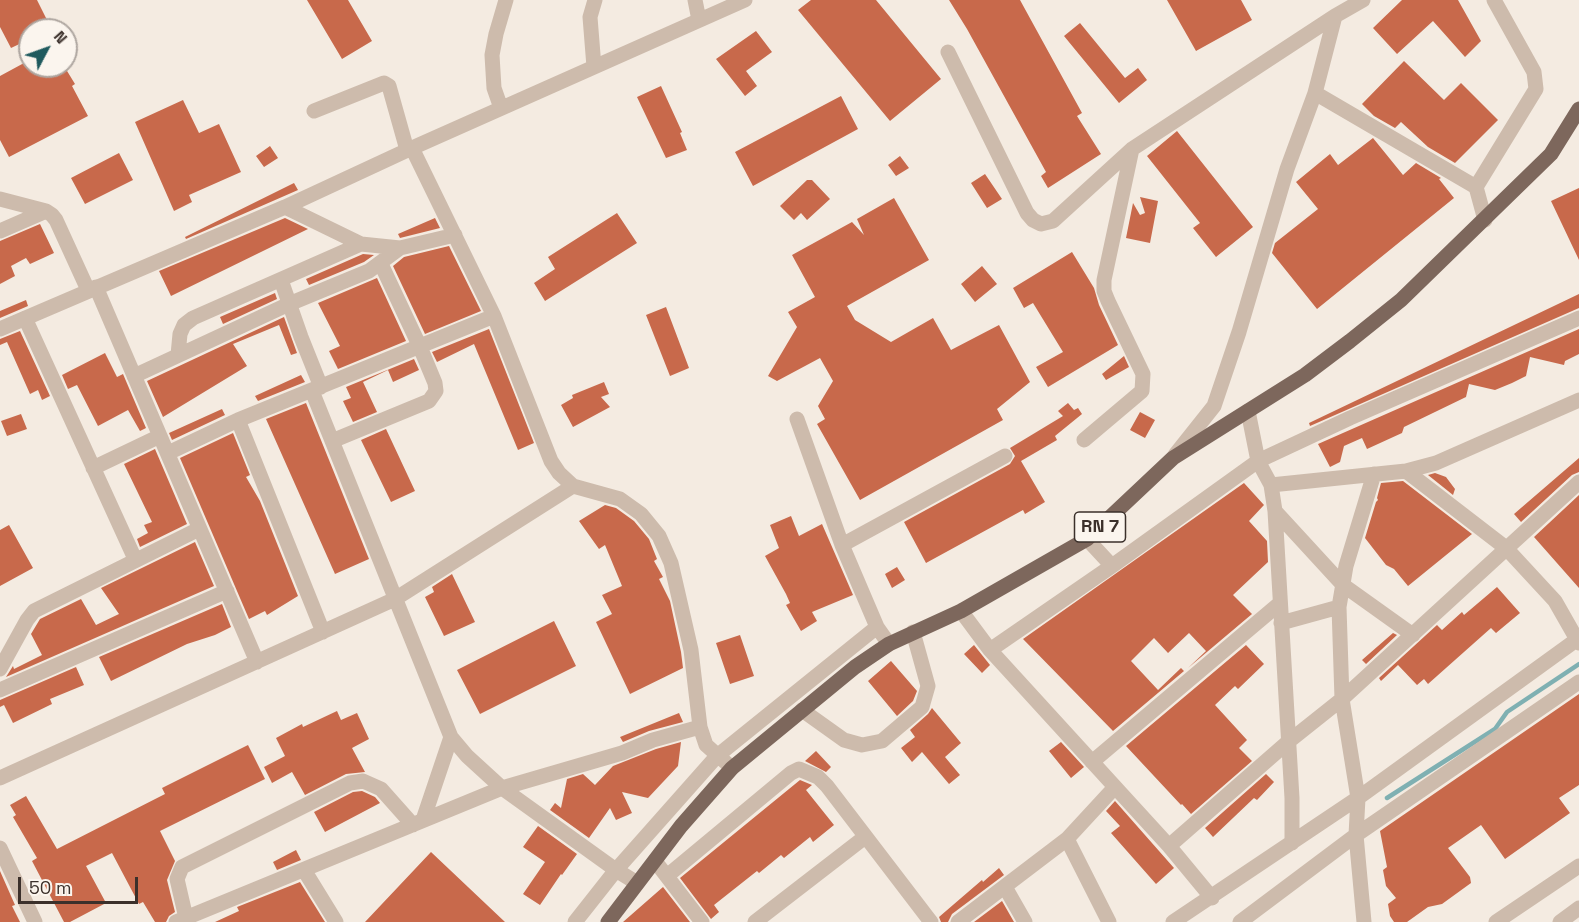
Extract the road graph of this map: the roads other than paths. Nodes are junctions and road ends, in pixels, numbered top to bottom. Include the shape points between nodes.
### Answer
1 (506, 0) edge
2 (595, 0) edge
3 (695, 0) edge
4 (745, 0) edge
5 (1363, 0) edge
6 (1494, 0) edge
7 (1335, 16) junction
8 (699, 20) junction
9 (948, 52) dead end
10 (594, 67) junction
11 (1314, 93) junction
12 (501, 108) junction
13 (1579, 109) edge
14 (314, 111) dead end
15 (410, 149) junction
16 (1132, 149) junction
17 (1476, 187) junction
18 (0, 199) edge
19 (285, 207) junction
20 (46, 211) junction
21 (1485, 220) junction
22 (0, 231) edge
23 (455, 235) junction
24 (361, 244) junction
25 (400, 248) junction
26 (381, 264) junction
27 (281, 280) junction
28 (92, 288) junction
29 (289, 304) junction
30 (494, 316) junction
31 (25, 318) junction
32 (1579, 318) edge
33 (0, 329) edge
34 (420, 347) junction
35 (178, 355) junction
36 (134, 376) junction
37 (317, 389) junction
38 (1579, 400) edge
39 (1248, 411) junction
40 (797, 419) dead end
41 (238, 420) junction
42 (160, 436) junction
43 (1084, 440) dead end
44 (332, 441) junction
45 (168, 453) junction
46 (1005, 456) dead end
47 (1173, 458) junction
48 (1258, 460) junction
49 (93, 468) junction
50 (1406, 471) junction
51 (1374, 474) junction
52 (1579, 482) edge
53 (1271, 485) junction
54 (573, 486) junction
55 (1275, 511) junction
56 (199, 529) junction
57 (1087, 539) junction
58 (842, 545) junction
59 (1506, 548) junction
60 (135, 559) junction
61 (1112, 566) junction
62 (1343, 585) junction
63 (227, 591) junction
64 (395, 599) junction
65 (1279, 604) junction
66 (1339, 607) junction
67 (961, 611) junction
68 (1281, 623) junction
69 (877, 627) junction
70 (913, 632) junction
71 (323, 633) junction
72 (1413, 635) junction
73 (1579, 640) edge
74 (889, 644) junction
75 (990, 650) junction
76 (257, 662) junction
77 (0, 669) edge
78 (1579, 682) edge
79 (0, 690) edge
80 (1342, 699) junction
81 (802, 710) junction
82 (700, 728) junction
83 (451, 737) junction
84 (1288, 742) junction
85 (717, 756) junction
86 (1092, 762) junction
87 (732, 768) junction
88 (0, 778) edge
89 (1115, 787) junction
90 (502, 789) junction
91 (1358, 798) junction
92 (418, 822) junction
93 (1356, 835) junction
94 (865, 837) junction
95 (1067, 839) junction
96 (1292, 843) junction
97 (1169, 846) junction
98 (0, 848) edge
99 (655, 861) junction
100 (4, 866) edge
101 (1579, 866) edge
102 (304, 870) junction
103 (616, 870) junction
104 (667, 876) junction
105 (637, 883) junction
106 (1005, 887) junction
107 (1212, 898) junction
108 (1579, 908) edge
109 (181, 920) edge
110 (35, 922) edge
111 (336, 922) edge
112 (575, 922) edge
113 (608, 922) edge
114 (702, 922) edge
115 (755, 922) edge
116 (932, 922) edge
117 (958, 922) edge
118 (1025, 922) edge
119 (1109, 922) edge
120 (1173, 922) edge
121 (1240, 922) edge
122 (1364, 922) edge
123 (1496, 922) edge
124 (1560, 922) edge

1 - 12 street via 492,55 494,88
2 - 10 street via 590,17
3 - 8 street
4 - 8 street
5 - 7 street
6 - 17 street via 1534,72 1536,89
7 - 11 street
7 - 16 street
8 - 10 street
9 - 16 street via 1033,220 1041,224 1053,221
10 - 12 street
11 - 17 street
11 - 47 street via 1214,406
12 - 15 street
13 - 21 main road, RN 7 via 1551,154
14 - 15 street via 384,83 389,86
15 - 19 street
15 - 23 street
16 - 43 street via 1104,291 1143,374 1142,391
17 - 21 street
18 - 20 street
19 - 24 street
19 - 28 street
20 - 22 street
20 - 28 street via 57,220
21 - 39 main road, RN 7 via 1401,300 1305,375
23 - 25 street
23 - 30 street
24 - 25 street
24 - 27 street
25 - 26 street
26 - 29 street
26 - 34 street
27 - 29 street
27 - 35 street via 193,318 180,334
28 - 31 street
28 - 36 street
29 - 35 street
29 - 37 street
30 - 34 street
30 - 54 street via 551,461
31 - 33 street
31 - 49 street
32 - 48 street
34 - 37 street
34 - 44 street via 435,383 435,395 429,401
35 - 36 street
36 - 42 street
37 - 41 street
37 - 44 street
38 - 50 street via 1436,463
39 - 47 main road, RN 7
39 - 48 street
40 - 58 street
41 - 45 street
41 - 71 street
42 - 45 street
42 - 49 street
44 - 64 street
45 - 56 street
46 - 58 street
47 - 57 main road, RN 7
48 - 53 street
48 - 61 street
49 - 60 street
50 - 51 street
50 - 59 street
51 - 53 street
51 - 62 street
52 - 59 street
53 - 55 street
54 - 64 street
54 - 82 street via 620,499 641,514 658,536 671,563 691,650
55 - 62 street
55 - 65 street
56 - 60 street
56 - 63 street
57 - 61 street
57 - 67 main road, RN 7
58 - 69 street
59 - 72 street
59 - 73 street via 1555,601
60 - 77 street via 34,611
61 - 75 street
62 - 66 street
62 - 72 street
63 - 76 street
63 - 79 street
64 - 71 street
64 - 83 street
65 - 68 street
65 - 86 street
66 - 68 street
66 - 80 street
67 - 70 main road, RN 7
67 - 75 street
68 - 84 street
69 - 74 street
69 - 85 street
70 - 74 main road, RN 7
70 - 81 street via 928,686 922,707 882,741 861,745 844,740
71 - 76 street
72 - 80 street
73 - 91 street
74 - 81 main road, RN 7
75 - 86 street
76 - 88 street
78 - 93 street
80 - 84 street
80 - 91 street
81 - 87 main road, RN 7
82 - 85 street via 706,745
82 - 90 street
83 - 90 street
83 - 92 street
84 - 96 street
84 - 97 street
85 - 87 street
85 - 103 street
86 - 89 street
87 - 99 main road, RN 7
89 - 95 street
89 - 97 street
90 - 92 street
90 - 103 street
91 - 93 street
91 - 96 street
92 - 102 street
92 - 109 street via 381,789 363,782 350,783 182,867 177,879
93 - 121 street
93 - 122 street
94 - 104 street via 827,786 818,777 799,769
94 - 115 street
94 - 116 street
95 - 106 street
95 - 119 street
96 - 107 street
97 - 107 street
98 - 100 street
99 - 104 street
99 - 105 main road, RN 7
100 - 110 street
101 - 123 street
102 - 109 street
102 - 111 street
103 - 105 street
103 - 112 street
104 - 114 street
105 - 113 main road, RN 7
106 - 117 street
106 - 118 street
107 - 120 street
108 - 124 street

